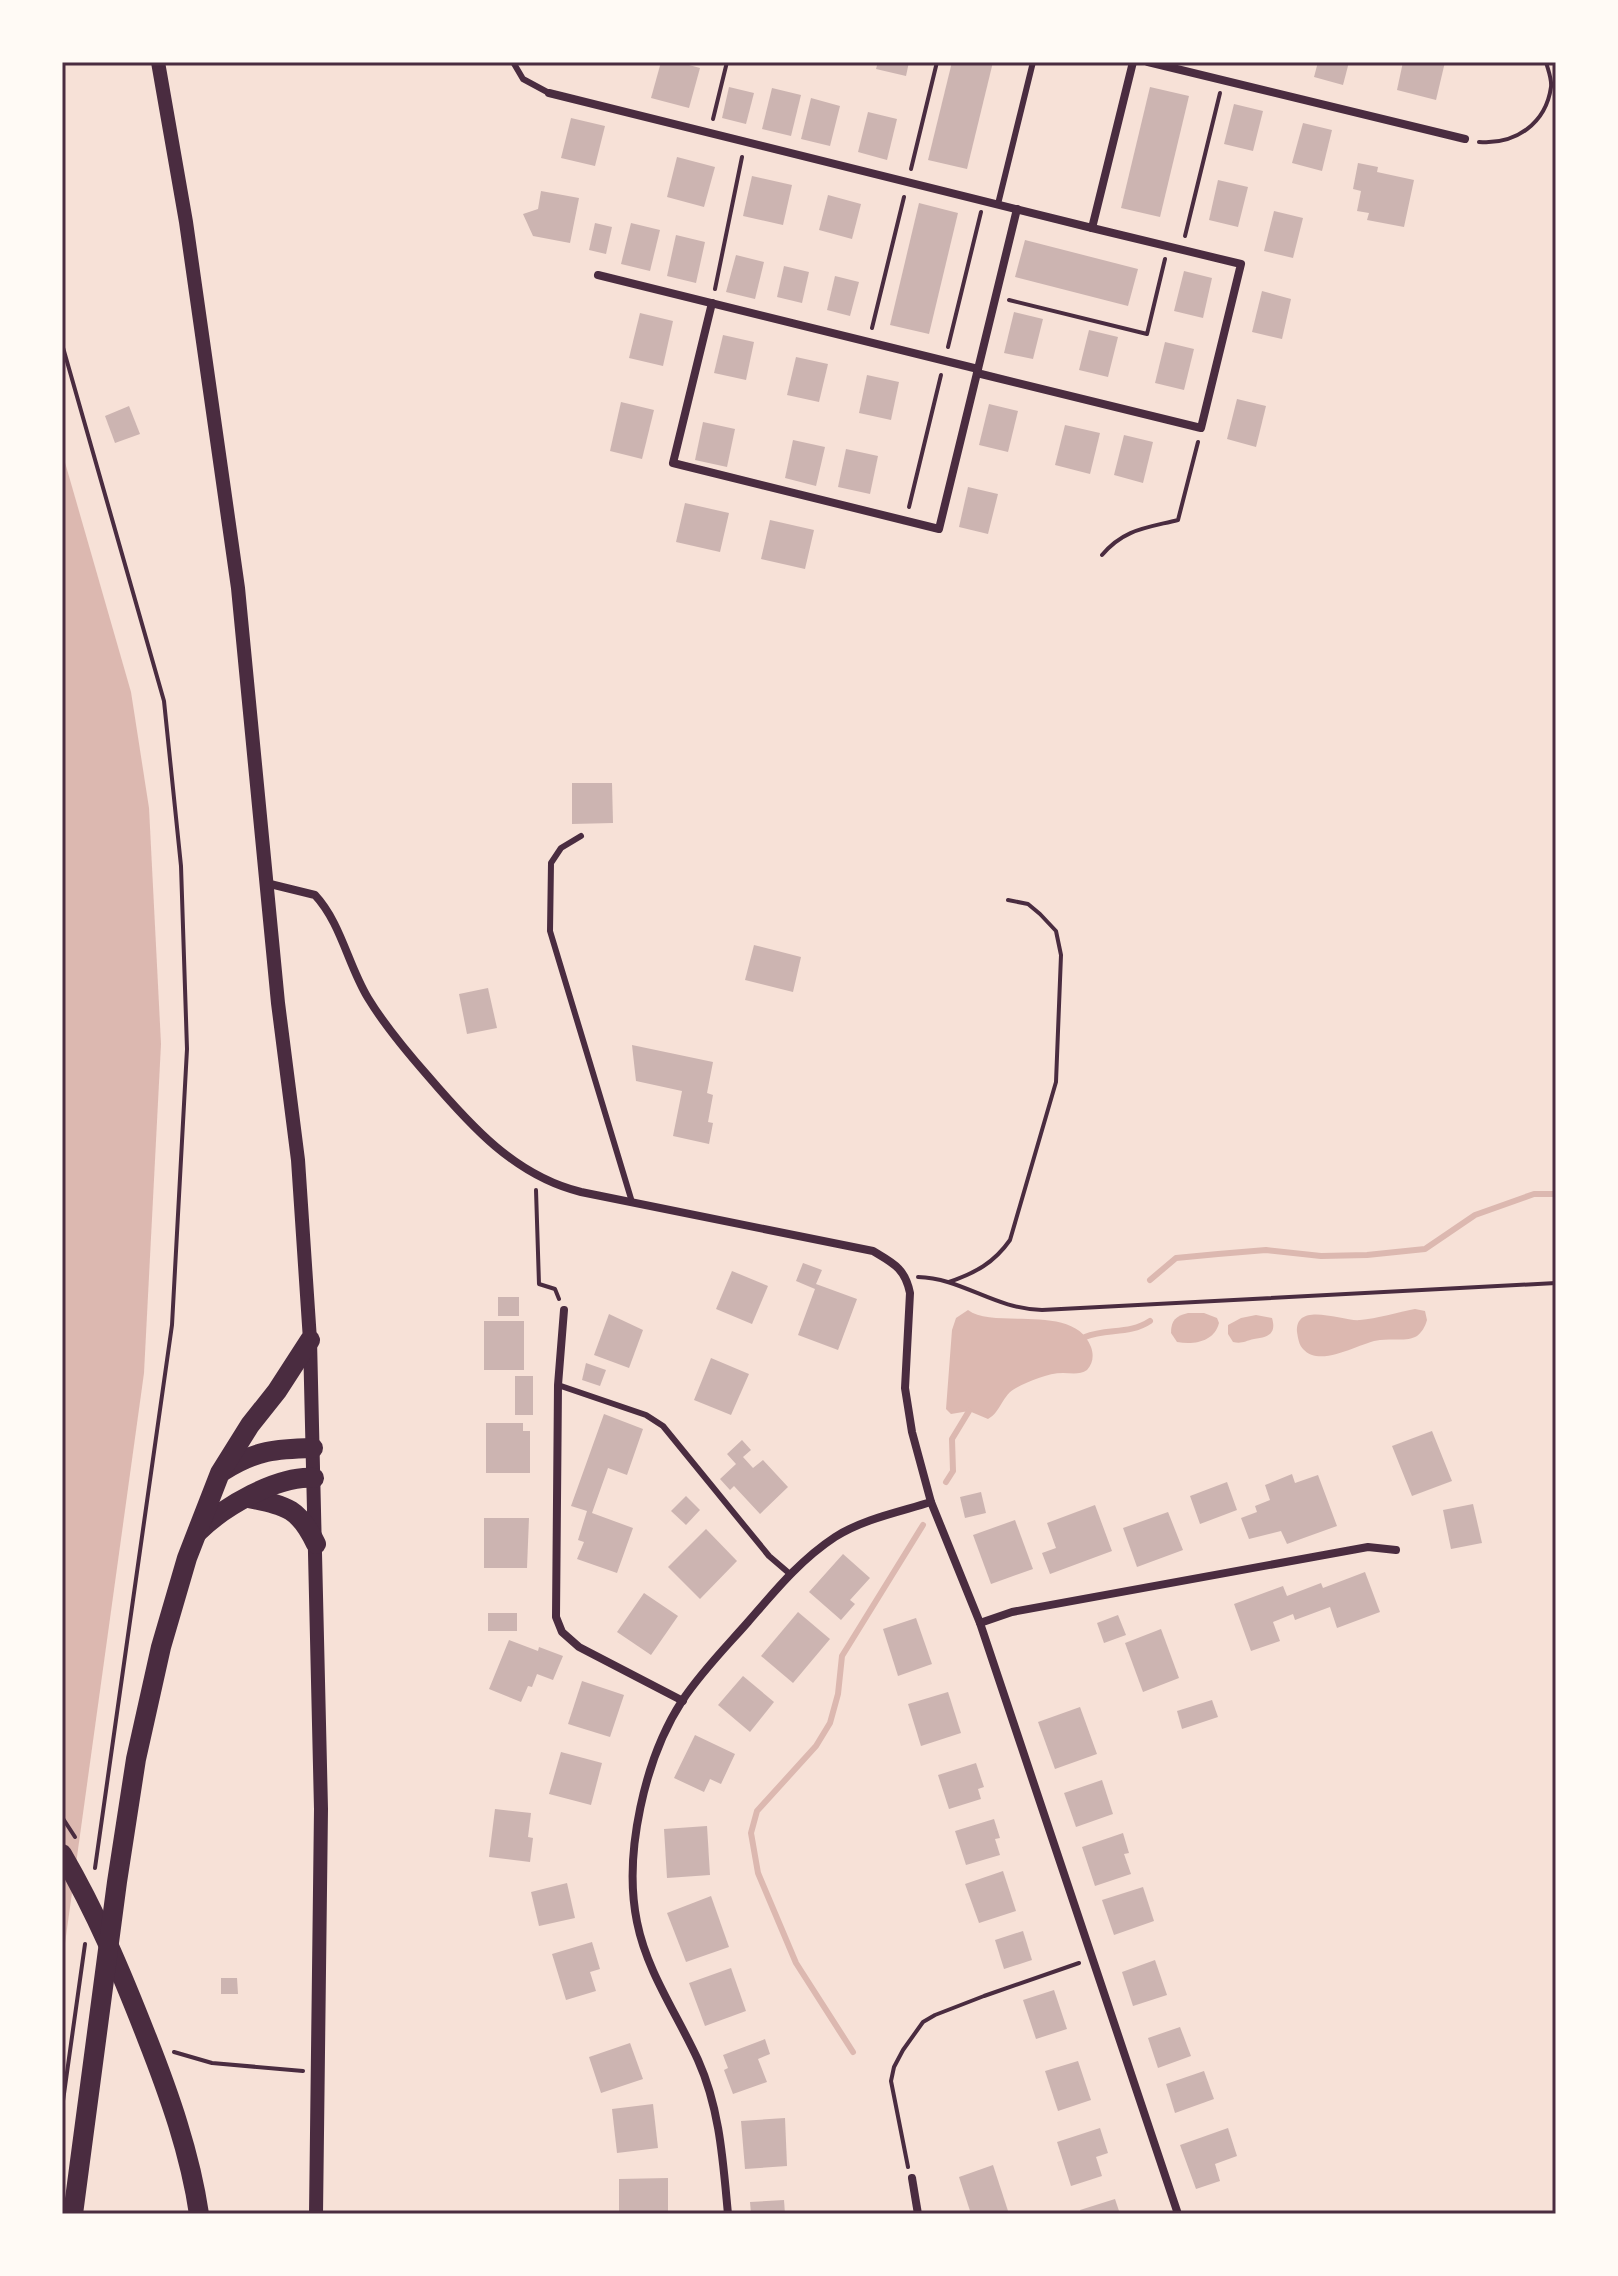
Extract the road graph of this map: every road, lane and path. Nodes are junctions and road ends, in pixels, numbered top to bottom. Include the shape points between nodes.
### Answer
1 (158, 62) edge
2 (513, 62) edge
3 (727, 62) edge
4 (937, 62) edge
5 (1033, 62) edge
6 (1133, 62) edge
7 (1148, 62) edge
8 (1546, 62) edge
9 (1223, 80) junction
10 (549, 93) joint
11 (710, 133) junction
12 (1465, 139) joint
13 (745, 142) junction
14 (908, 182) junction
15 (998, 204) junction
16 (1017, 209) junction
17 (1092, 228) junction
18 (1169, 246) junction
19 (1182, 250) junction
20 (598, 275) dead end
21 (995, 297) junction
22 (712, 303) junction
23 (869, 342) junction
24 (62, 344) edge
25 (978, 371) junction
26 (1201, 428) junction
27 (1102, 555) dead end
28 (581, 836) dead end
29 (266, 883) junction
30 (1008, 900) dead end
31 (535, 1195) dead end
32 (632, 1202) junction
33 (907, 1277) junction
34 (947, 1283) junction
35 (1556, 1283) edge
36 (564, 1310) joint
37 (310, 1340) junction
38 (558, 1385) junction
39 (313, 1448) junction
40 (220, 1473) junction
41 (314, 1478) junction
42 (249, 1498) junction
43 (931, 1502) junction
44 (198, 1532) junction
45 (316, 1544) junction
46 (1396, 1550) dead end
47 (790, 1574) junction
48 (980, 1623) junction
49 (683, 1701) junction
50 (62, 1854) edge
51 (94, 1875) dead end
52 (85, 1938) dead end
53 (1093, 1959) junction
54 (170, 2042) dead end
55 (317, 2073) junction
56 (62, 2108) edge
57 (912, 2178) joint
58 (73, 2214) edge
59 (199, 2214) edge
60 (316, 2214) edge
61 (728, 2214) edge
62 (918, 2214) edge
63 (1178, 2214) edge

1 - 29 street via 238,588
2 - 10 lane via 523,79
3 - 11 path
4 - 14 path
5 - 15 lane
6 - 17 street
7 - 9 street
8 - 12 path via 1552,84 1541,117 1513,139
9 - 12 street
9 - 19 path
10 - 11 street
11 - 13 street
13 - 14 street
13 - 22 path
14 - 15 street
14 - 23 path
15 - 16 street
16 - 17 street
16 - 21 street
17 - 18 street
18 - 19 street
18 - 21 path via 1147,334
19 - 26 street via 1241,264
20 - 22 street
21 - 25 street
22 - 23 street
22 - 25 street via 673,463 939,529
23 - 25 street
24 - 51 path via 164,701 181,866 187,1049 172,1325
25 - 26 street
26 - 27 path via 1178,520 1127,532
28 - 32 lane via 561,848 551,863 550,931
29 - 32 street via 315,895 324,904 368,998 399,1043 491,1144 563,1188
29 - 37 street via 298,1160
30 - 34 path via 1028,904 1056,931 1061,955 1059,1068 1010,1240 988,1264
31 - 36 path via 539,1284 555,1289
32 - 33 street via 873,1251
33 - 34 path
33 - 43 street via 905,1388
34 - 35 path via 1010,1307 1042,1310
36 - 38 street
37 - 39 street
37 - 40 main road
38 - 47 lane via 646,1415 663,1426 769,1556
38 - 49 street via 556,1617 562,1632 579,1647
39 - 40 main road via 262,1451
39 - 41 street
40 - 44 main road
41 - 42 main road via 279,1482
41 - 45 street
42 - 44 main road via 227,1507
42 - 45 main road via 293,1510 306,1522
43 - 47 street via 858,1524
43 - 48 street
44 - 58 main road via 165,1633 136,1759
45 - 55 street via 321,1809
46 - 48 street via 1368,1547 1012,1612
47 - 49 street
48 - 53 street
49 - 61 street via 665,1731 638,1819 636,1917 643,1952 699,2062 713,2102
50 - 59 main road via 101,1928 160,2070
52 - 56 path
53 - 57 path via 923,2022 903,2050 891,2081
53 - 63 street
54 - 55 path via 173,2052 212,2063
55 - 60 street
57 - 62 street

